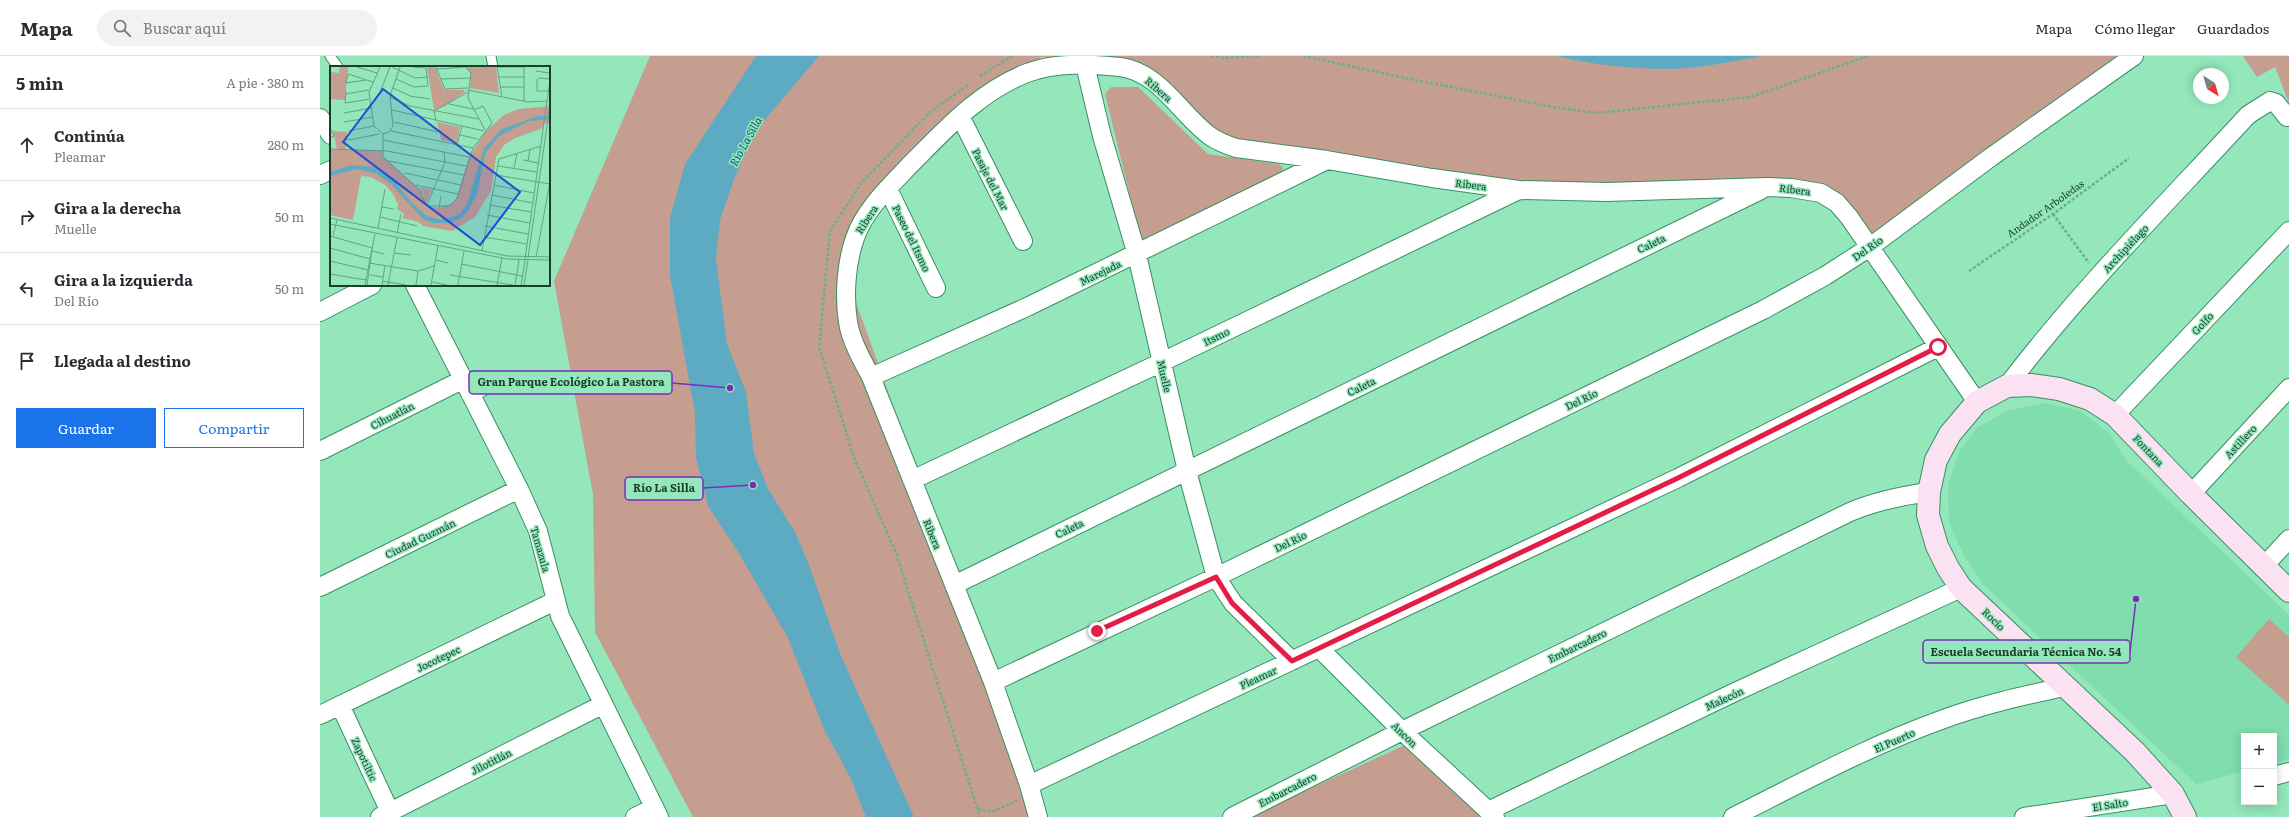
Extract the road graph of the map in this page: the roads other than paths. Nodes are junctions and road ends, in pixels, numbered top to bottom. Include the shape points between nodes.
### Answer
1 (330, 56) edge
2 (491, 56) edge
3 (2134, 56) edge
4 (1085, 65) junction
5 (337, 66) edge
6 (493, 66) edge
7 (960, 116) junction
8 (2287, 117) dead end
9 (320, 118) edge
10 (330, 133) edge
11 (1327, 160) junction
12 (330, 170) edge
13 (320, 175) edge
14 (1767, 187) junction
15 (888, 189) junction
16 (1519, 190) junction
17 (2289, 231) edge
18 (1023, 241) dead end
19 (1870, 247) junction
20 (1137, 255) junction
21 (370, 286) edge
22 (416, 286) edge
23 (936, 288) dead end
24 (320, 312) edge
25 (1938, 347) junction
26 (1162, 362) junction
27 (871, 377) junction
28 (520, 378) dead end
29 (464, 379) junction
30 (2007, 386) junction
31 (2289, 388) edge
32 (474, 397) junction
33 (1977, 402) junction
34 (2115, 415) junction
35 (320, 451) edge
36 (1187, 471) junction
37 (912, 480) junction
38 (519, 489) junction
39 (1929, 492) junction
40 (2191, 494) junction
41 (2289, 540) edge
42 (2263, 567) junction
43 (1216, 577) junction
44 (954, 585) junction
45 (320, 587) edge
46 (1962, 588) junction
47 (2289, 591) edge
48 (556, 601) junction
49 (1319, 648) junction
50 (1292, 661) junction
51 (993, 682) junction
52 (2064, 687) junction
53 (602, 704) junction
54 (340, 705) junction
55 (320, 716) edge
56 (1402, 731) junction
57 (2289, 772) edge
58 (2277, 775) edge
59 (1030, 790) junction
60 (2173, 794) junction
61 (656, 812) edge
62 (385, 814) edge
63 (1491, 814) edge
64 (635, 817) edge
65 (1038, 817) edge
66 (1232, 817) edge
67 (1733, 817) edge
68 (2024, 817) edge
69 (2185, 817) edge

1 - 5 lane
2 - 6 lane
3 - 19 street, Del Río
4 - 7 street, Ribera via 1066,65 1027,73 985,96
4 - 11 street, Ribera via 1121,67 1149,78 1201,129 1223,144
4 - 20 street, Muelle via 1102,136
7 - 15 street, Ribera
7 - 18 street, Pasaje del Mar
8 - 30 street, Archipiélago via 2276,103 2270,101 2248,115 2098,277 2042,340
9 - 10 street
11 - 16 street, Ribera
11 - 20 street, Marejada
12 - 13 street
14 - 16 street, Ribera via 1600,192
14 - 19 street, Ribera via 1821,193 1837,203
14 - 36 street, Caleta
15 - 23 street, Paseo del Itsmo
15 - 27 street, Ribera via 863,221 855,237 848,280 848,323
16 - 26 street, Itsmo
17 - 34 street, Golfo
19 - 25 street, Ribera
19 - 43 street, Del Río via 1825,276 1763,310
20 - 26 street, Muelle
20 - 27 street, Marejada
21 - 24 street
22 - 29 street, Tamazula
25 - 33 street, Ribera
25 - 49 street, Pleamar via 1678,478
26 - 36 street, Muelle
26 - 37 street, Itsmo
27 - 37 street, Ribera
28 - 32 lane via 487,389
29 - 32 street, Tamazula
29 - 35 street, Cihuatlán
30 - 33 street, Fontana
30 - 34 street, Fontana via 2031,385 2059,389 2090,399
31 - 40 street, Astillero
32 - 38 street, Tamazula
33 - 39 street, Rocío via 1950,434 1936,460
34 - 40 street, Fontana
36 - 43 street, Muelle
36 - 44 street, Caleta
37 - 44 street, Ribera
38 - 45 street, Ciudad Guzmán
38 - 48 street, Tamazula via 538,531
39 - 46 street, Rocío via 1928,515 1937,546
39 - 56 street, Embarcadero via 1895,496 1850,512
40 - 42 street, Fontana
41 - 42 street
42 - 47 street, Fontana
43 - 50 street, Muelle via 1232,603
43 - 51 street, Del Río
44 - 51 street, Ribera
46 - 52 street, Rocío
46 - 63 street, Malecón via 1733,694
48 - 53 street, Tamazula via 570,638
48 - 54 street, Jocotepec
49 - 50 street, Pleamar
49 - 56 street, Ancon
50 - 59 street, Pleamar
51 - 59 street, Ribera
52 - 60 street, Rocío via 2135,752
52 - 67 street, El Puerto via 1997,702 1942,719 1889,740
53 - 61 street, Tamazula
53 - 62 street, Jilotitlán
54 - 55 street, Jocotepec
54 - 62 street, Zapotiltic
56 - 63 street, Ancon
56 - 66 street, Embarcadero
57 - 58 street
59 - 65 street, Ribera
60 - 68 street, El Salto
60 - 69 street, Rocío
61 - 64 street

